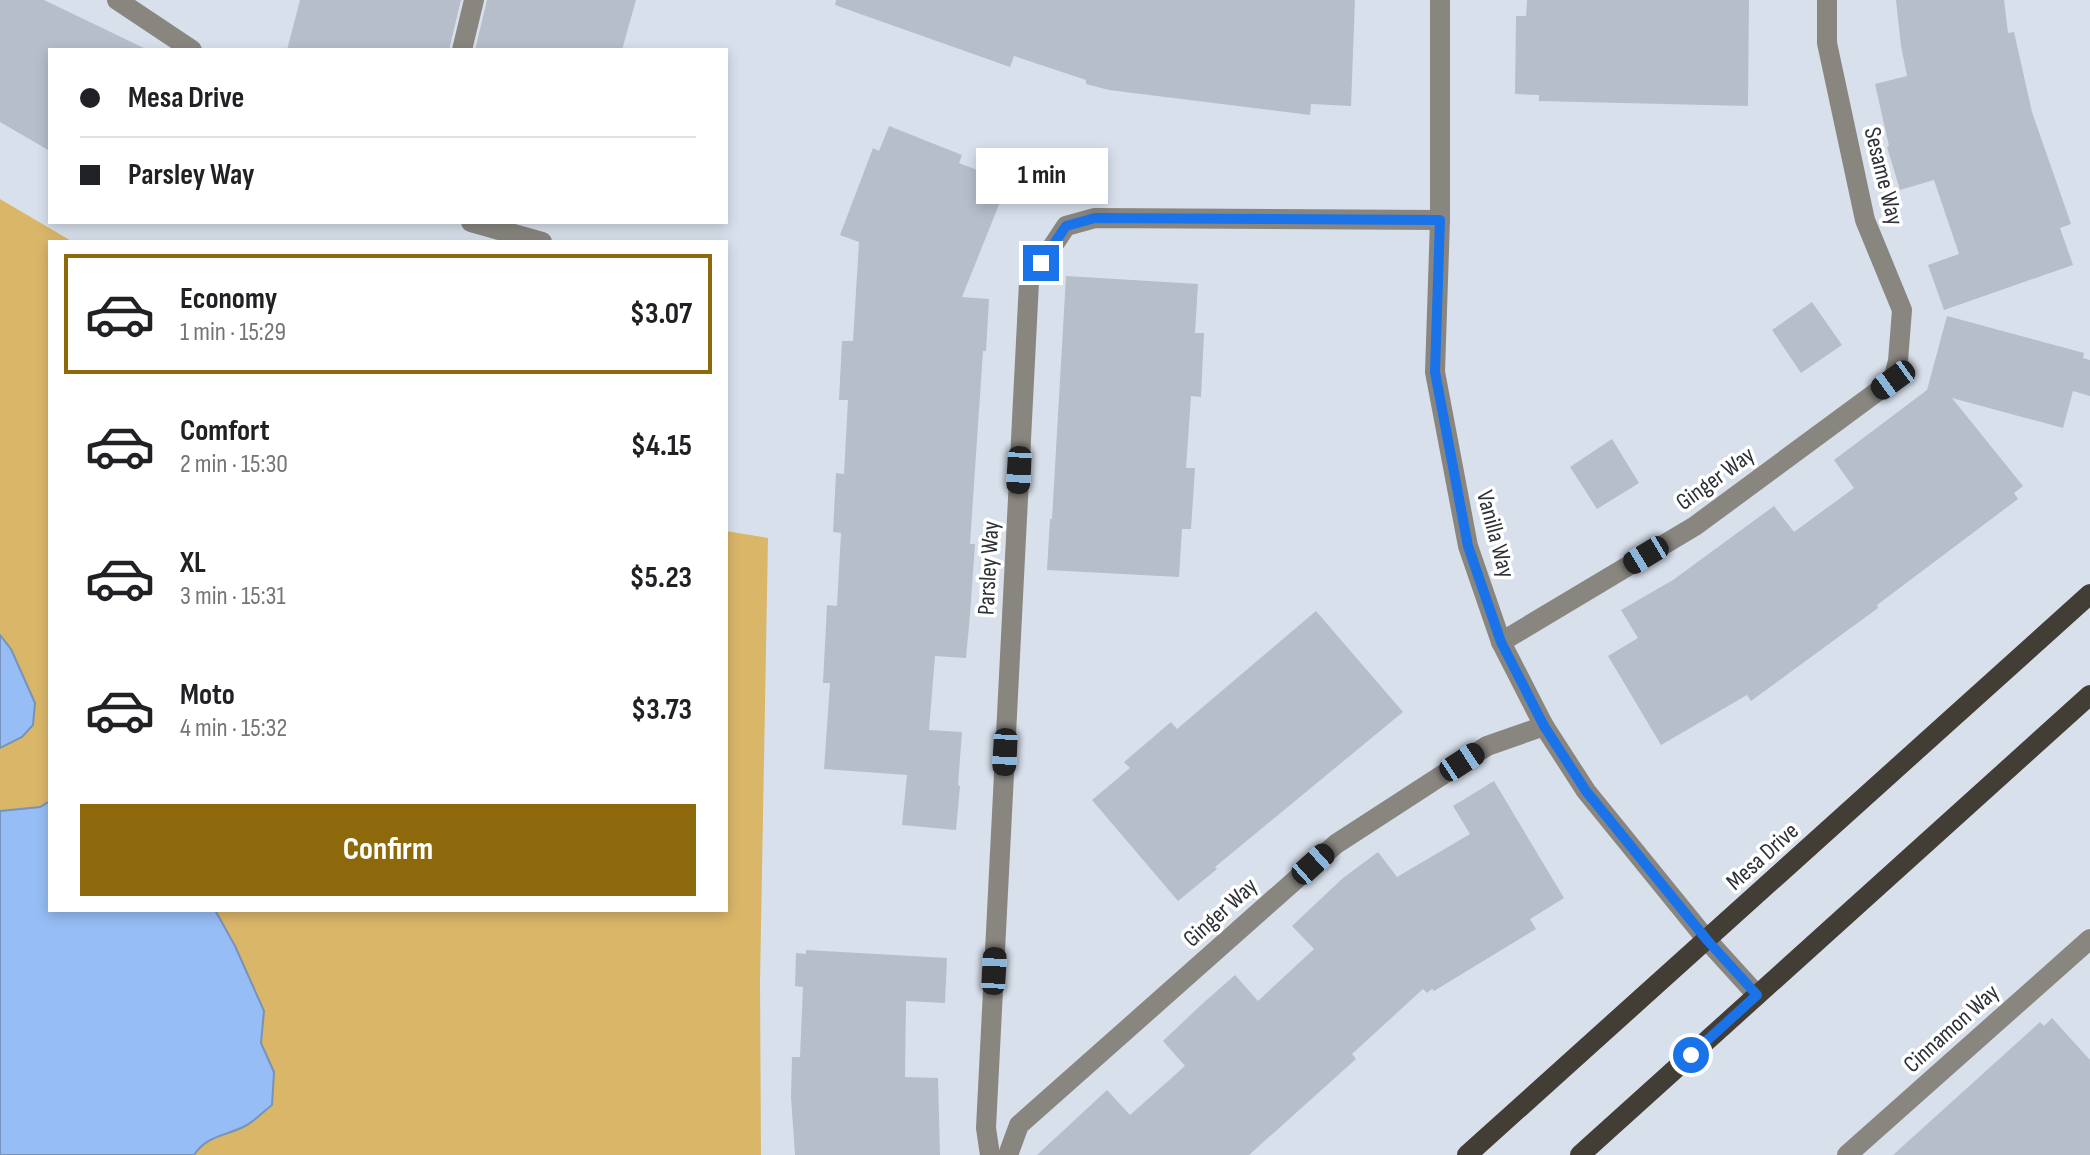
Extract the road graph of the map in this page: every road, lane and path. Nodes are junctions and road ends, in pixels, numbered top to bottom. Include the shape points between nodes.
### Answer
1 (117, 0) edge
2 (474, 0) edge
3 (1440, 0) edge
4 (1827, 0) edge
5 (189, 48) edge
6 (462, 48) edge
7 (1440, 220) junction
8 (478, 224) edge
9 (535, 240) edge
10 (1898, 361) joint
11 (2090, 594) edge
12 (1501, 642) junction
13 (2090, 695) edge
14 (1544, 726) junction
15 (2090, 939) edge
16 (1707, 940) junction
17 (1757, 995) junction
18 (990, 1155) edge
19 (1008, 1155) edge
20 (1467, 1155) edge
21 (1580, 1155) edge
22 (1847, 1155) edge

1 - 5 street
2 - 6 street
3 - 7 street, Vanilla Way
4 - 10 street, Sesame Way via 1827,43 1865,220 1902,310
7 - 12 street, Vanilla Way via 1435,372 1468,546
7 - 18 street, Parsley Way via 1095,218 1066,226 1029,282 986,1128
8 - 9 street
10 - 12 street, Ginger Way via 1893,380 1695,526
11 - 16 main road, Mesa Drive
12 - 14 street, Vanilla Way
13 - 17 main road
14 - 16 street, Vanilla Way via 1586,791
14 - 19 street, Ginger Way via 1487,746 1336,844 1019,1125
15 - 22 street, Cinnamon Way
16 - 17 street, Vanilla Way
16 - 20 main road, Mesa Drive
17 - 21 main road

